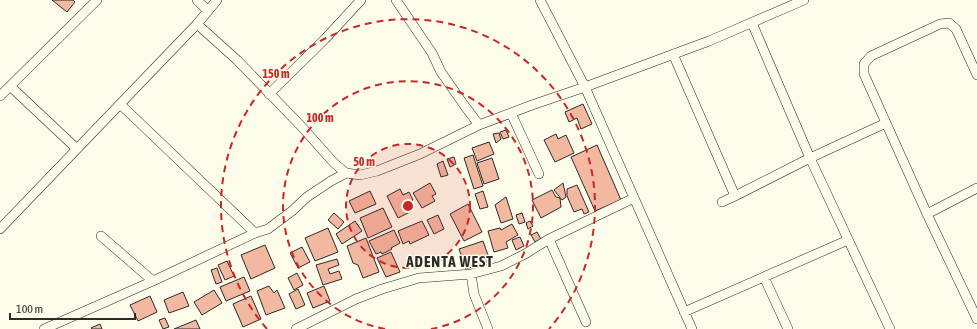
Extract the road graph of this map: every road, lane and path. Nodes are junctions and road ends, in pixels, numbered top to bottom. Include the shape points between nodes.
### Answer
1 (97, 0) edge
2 (197, 0) edge
3 (217, 0) edge
4 (361, 0) edge
5 (396, 0) edge
6 (540, 0) edge
7 (804, 0) edge
8 (208, 11) junction
9 (752, 23) junction
10 (197, 24) junction
11 (673, 54) junction
12 (977, 75) edge
13 (10, 86) junction
14 (585, 87) junction
15 (269, 94) junction
16 (0, 96) edge
17 (120, 104) junction
18 (511, 113) junction
19 (886, 123) junction
20 (479, 126) junction
21 (77, 149) junction
22 (810, 158) junction
23 (346, 173) junction
24 (539, 174) dead end
25 (977, 188) edge
26 (735, 196) junction
27 (634, 198) junction
28 (722, 202) dead end
29 (927, 214) junction
30 (0, 229) edge
31 (256, 233) junction
32 (101, 236) dead end
33 (549, 239) junction
34 (848, 240) junction
35 (471, 274) junction
36 (764, 277) junction
37 (153, 281) junction
38 (684, 312) junction
39 (977, 319) edge
40 (586, 322) dead end
41 (44, 329) edge
42 (296, 329) edge
43 (488, 329) edge
44 (692, 329) edge
45 (788, 329) edge
46 (890, 329) edge

1 - 13 street
2 - 8 street
3 - 8 street
4 - 15 street
5 - 20 street via 432,53 441,72
6 - 14 street
7 - 9 street
8 - 10 street
9 - 11 street
9 - 22 street
10 - 15 street via 237,60
10 - 17 street
11 - 14 street
11 - 26 street
12 - 19 street via 956,29 949,23 940,24 871,56 864,64 864,74
13 - 16 street
13 - 21 street
14 - 18 street
14 - 27 street
15 - 23 street
17 - 21 street
17 - 31 street
18 - 20 street
18 - 24 street
19 - 22 street
19 - 29 street
20 - 23 street via 378,171 360,175
21 - 30 street
22 - 26 street
22 - 34 street
23 - 31 street via 307,197 268,229
25 - 29 street
26 - 28 street
27 - 33 street
27 - 38 street
29 - 39 street
31 - 37 street
32 - 37 street
33 - 35 street via 501,266
33 - 40 street
34 - 36 street
34 - 46 street
35 - 42 street via 419,278 382,289
35 - 43 street via 474,294
36 - 38 street
36 - 45 street
37 - 41 street
38 - 44 street

